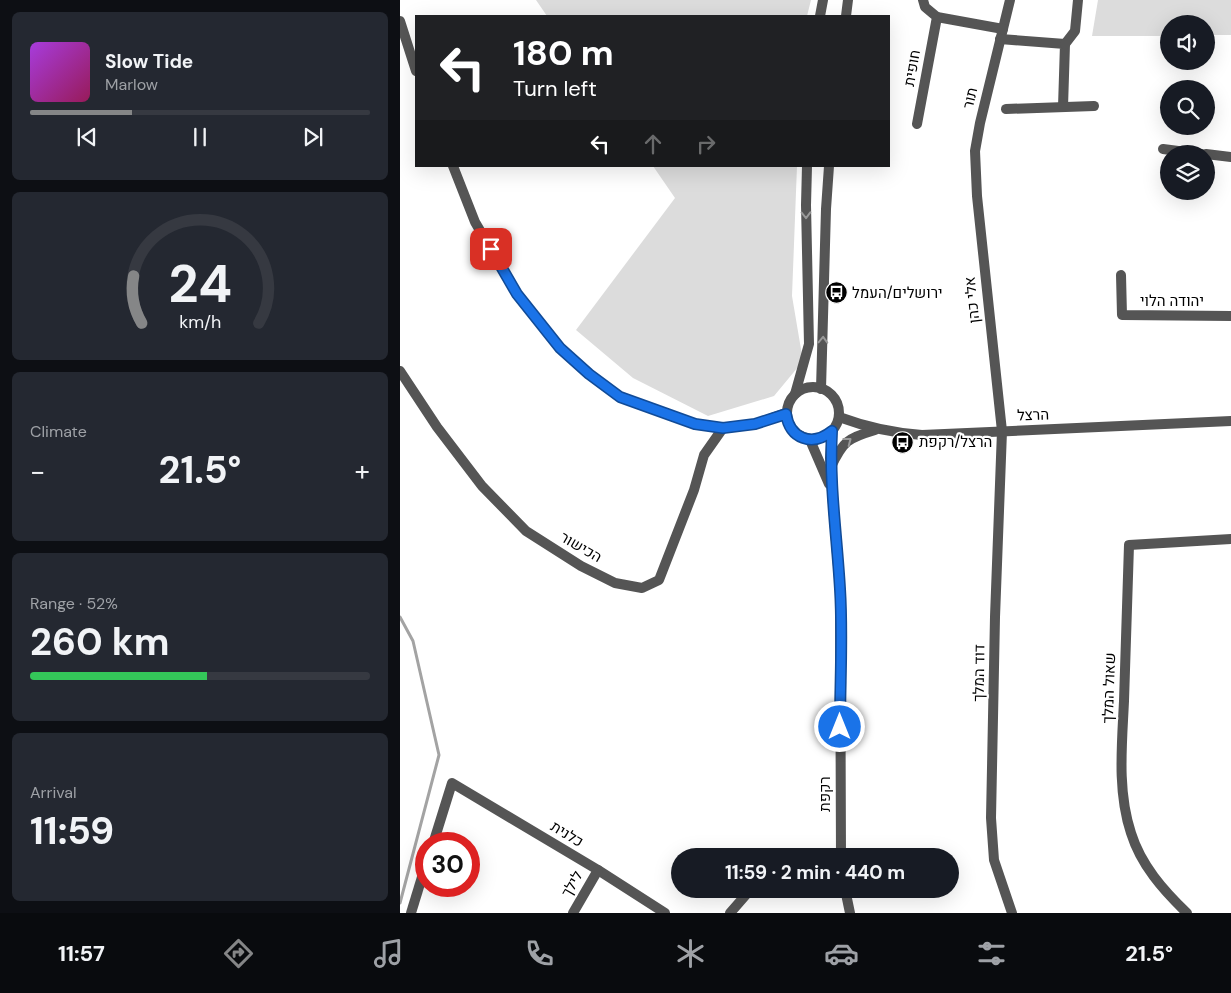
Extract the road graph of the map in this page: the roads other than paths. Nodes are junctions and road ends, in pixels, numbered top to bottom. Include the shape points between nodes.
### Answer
1 (823, 0) edge
2 (848, 0) edge
3 (923, 0) edge
4 (1010, 0) edge
5 (1078, 0) edge
6 (820, 15) edge
7 (846, 15) edge
8 (937, 17) junction
9 (400, 21) edge
10 (1001, 34) junction
11 (1065, 44) junction
12 (415, 68) edge
13 (1094, 106) dead end
14 (1063, 107) junction
15 (1006, 109) dead end
16 (917, 124) dead end
17 (1215, 155) edge
18 (1231, 158) edge
19 (975, 165) joint
20 (453, 167) edge
21 (807, 167) edge
22 (830, 167) edge
23 (1121, 276) dead end
24 (1231, 316) edge
25 (400, 371) edge
26 (822, 389) junction
27 (795, 394) junction
28 (786, 414) junction
29 (838, 417) junction
30 (1231, 421) edge
31 (723, 428) junction
32 (877, 429) junction
33 (832, 431) junction
34 (1002, 431) junction
35 (810, 440) junction
36 (831, 467) junction
37 (832, 492) junction
38 (1231, 539) edge
39 (437, 832) edge
40 (841, 848) edge
41 (598, 870) junction
42 (415, 897) edge
43 (743, 898) edge
44 (847, 898) edge
45 (410, 913) edge
46 (573, 913) edge
47 (665, 913) edge
48 (730, 913) edge
49 (850, 913) edge
50 (1012, 913) edge
51 (1187, 913) edge

1 - 6 street
2 - 7 street
3 - 8 street via 925,7
4 - 10 street, תור
5 - 11 street via 1075,31
8 - 10 street
8 - 16 street, חופית
9 - 12 street
10 - 11 street
10 - 19 street, תור via 980,123
11 - 14 street
13 - 14 street
14 - 15 street
17 - 18 street
19 - 34 street, אלי כהן
20 - 31 street via 475,222 517,294 560,348 620,397 695,424
21 -> 27 street via 809,344
26 -> 22 street
23 - 24 street, יהודה הלוי via 1122,315
25 - 31 street, הכישור via 436,426 482,486 526,531 615,583 642,588 659,580 704,456
26 - 27 street via 807,388
26 - 29 street via 835,400
27 - 28 street
28 - 31 street via 755,424
28 - 35 street via 796,434
29 - 32 street, הרצל
29 - 33 street
30 - 34 street, הרצל
32 - 34 street, הרצל via 922,436
36 -> 32 street via 840,448 856,435
33 - 35 street
33 - 36 street, רקפת
34 - 50 street, דוד המלך via 991,818 994,860
35 - 37 street, רקפת
36 - 37 street, רקפת
37 - 40 street, רקפת via 840,591
38 - 51 street, שאול המלך via 1129,546 1123,792 1131,833 1145,865
39 - 41 street, כלנית via 452,783
41 - 46 street, לילך
41 - 47 street, כלנית
42 - 45 street
43 - 48 street
44 - 49 street

